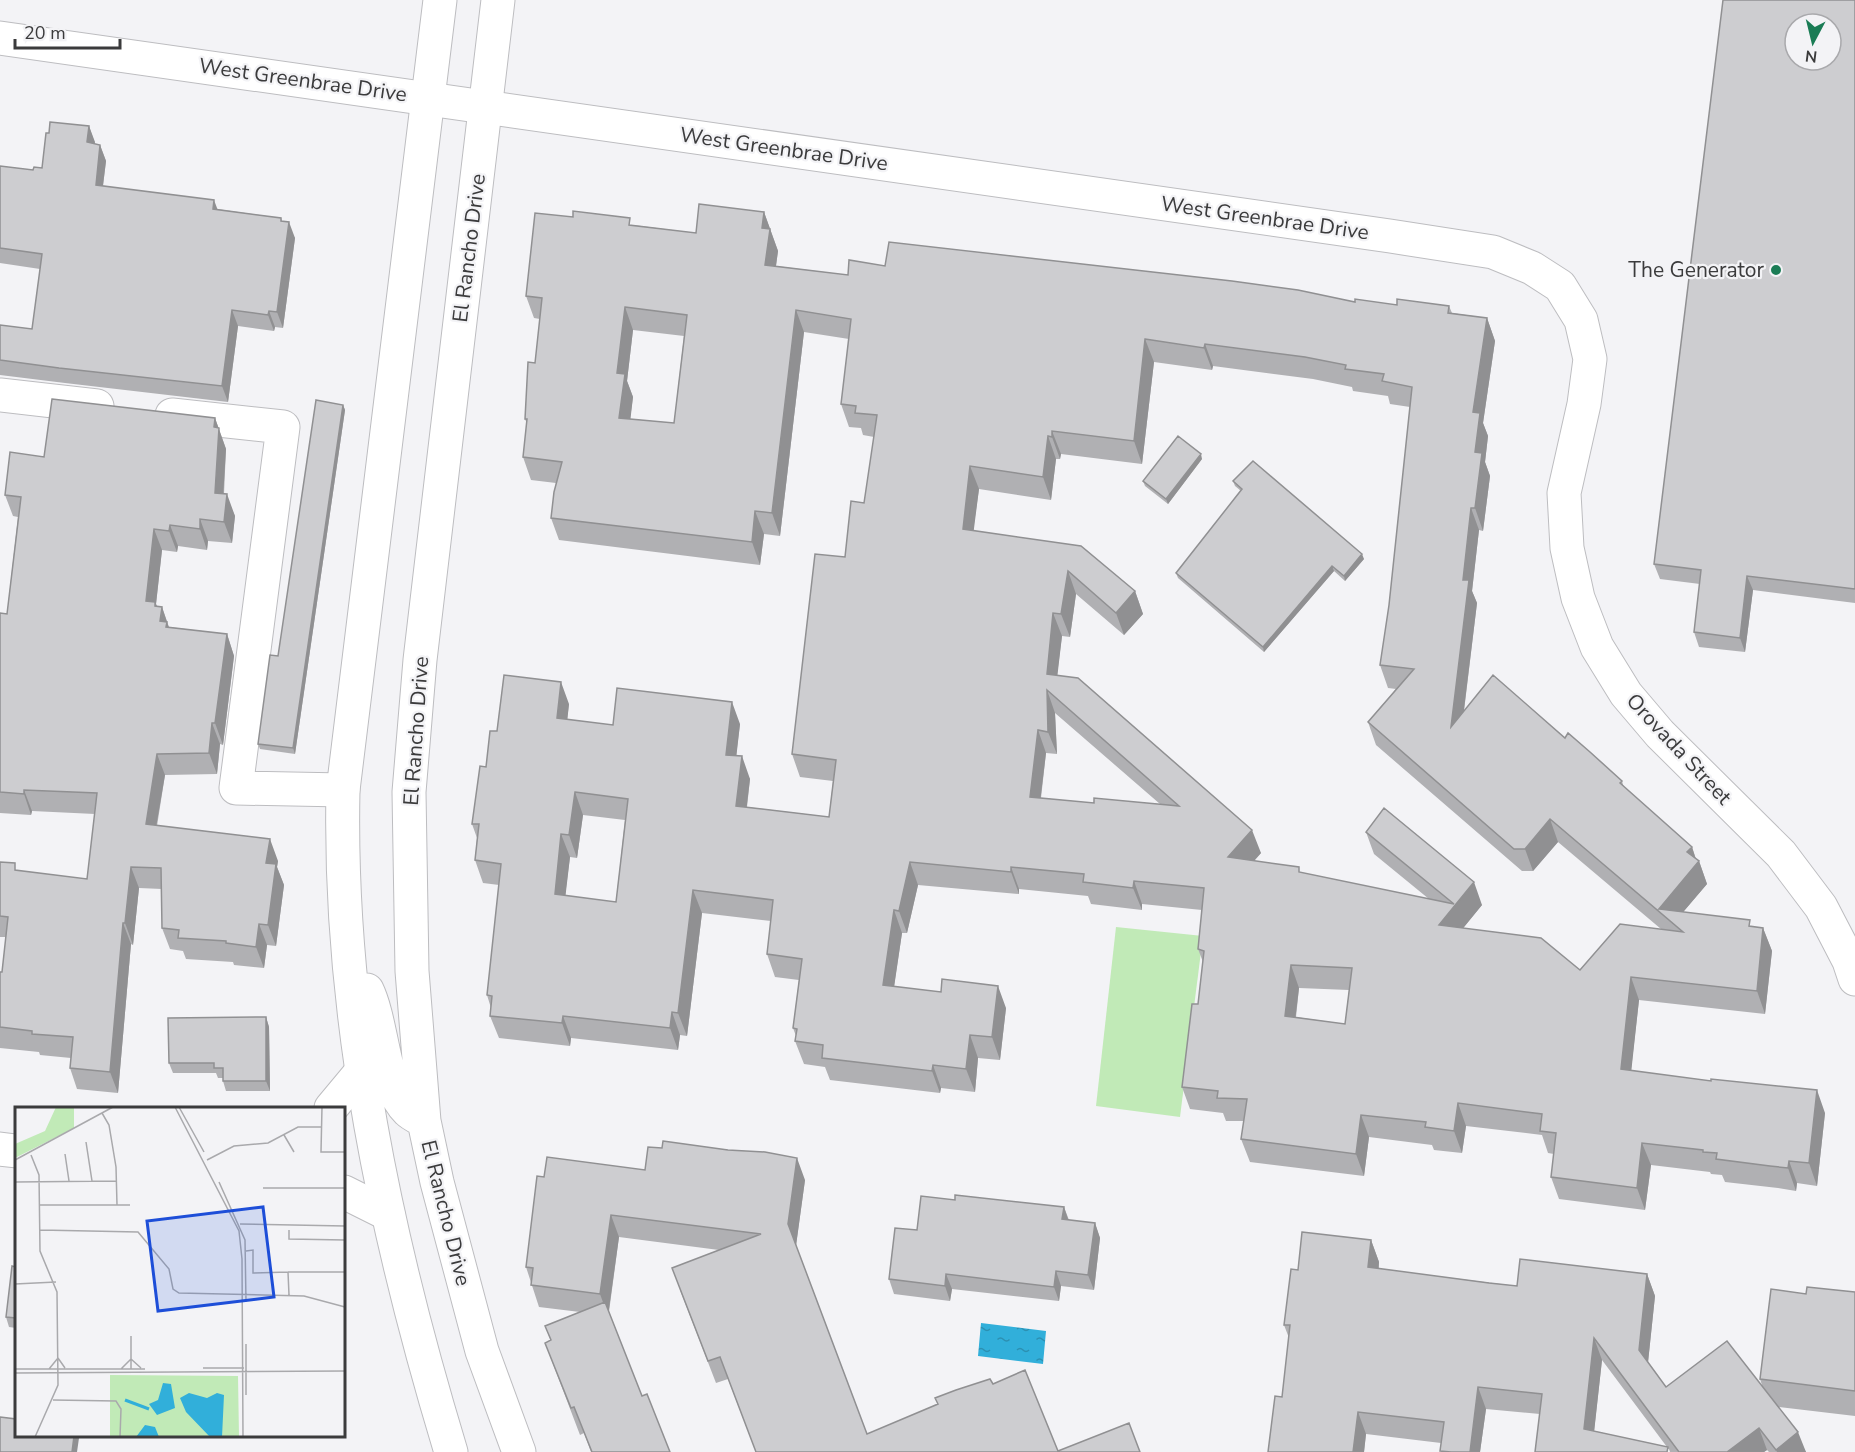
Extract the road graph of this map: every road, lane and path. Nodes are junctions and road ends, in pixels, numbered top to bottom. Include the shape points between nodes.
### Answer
1 (440, 0) edge
2 (498, 0) edge
3 (0, 38) edge
4 (427, 98) junction
5 (485, 106) junction
6 (1560, 286) joint
7 (0, 395) edge
8 (343, 790) junction
9 (351, 976) junction
10 (1855, 979) edge
11 (361, 1072) junction
12 (332, 1107) edge
13 (424, 1121) junction
14 (0, 1149) edge
15 (15, 1151) edge
16 (345, 1192) edge
17 (388, 1214) junction
18 (451, 1452) edge
19 (519, 1452) edge

1 - 4 street
2 - 5 street, El Rancho Drive
3 - 4 street, West Greenbrae Drive
4 - 5 street, West Greenbrae Drive
4 - 8 street
5 - 6 street, West Greenbrae Drive via 1493,252 1532,268
5 - 13 street, El Rancho Drive via 420,660 409,792 412,971
6 - 10 street, Orovada Street via 1581,320 1590,359 1564,493 1569,558 1578,598 1597,647 1626,694 1660,734 1781,854 1821,907
7 - 8 street via 283,428 236,788
8 - 9 street via 342,840
9 - 11 street
9 - 13 street via 366,987 374,1003 397,1098
11 - 12 street
11 - 17 street
13 - 19 street, El Rancho Drive via 482,1351
14 - 15 street
16 - 17 street
17 - 18 street via 420,1349

